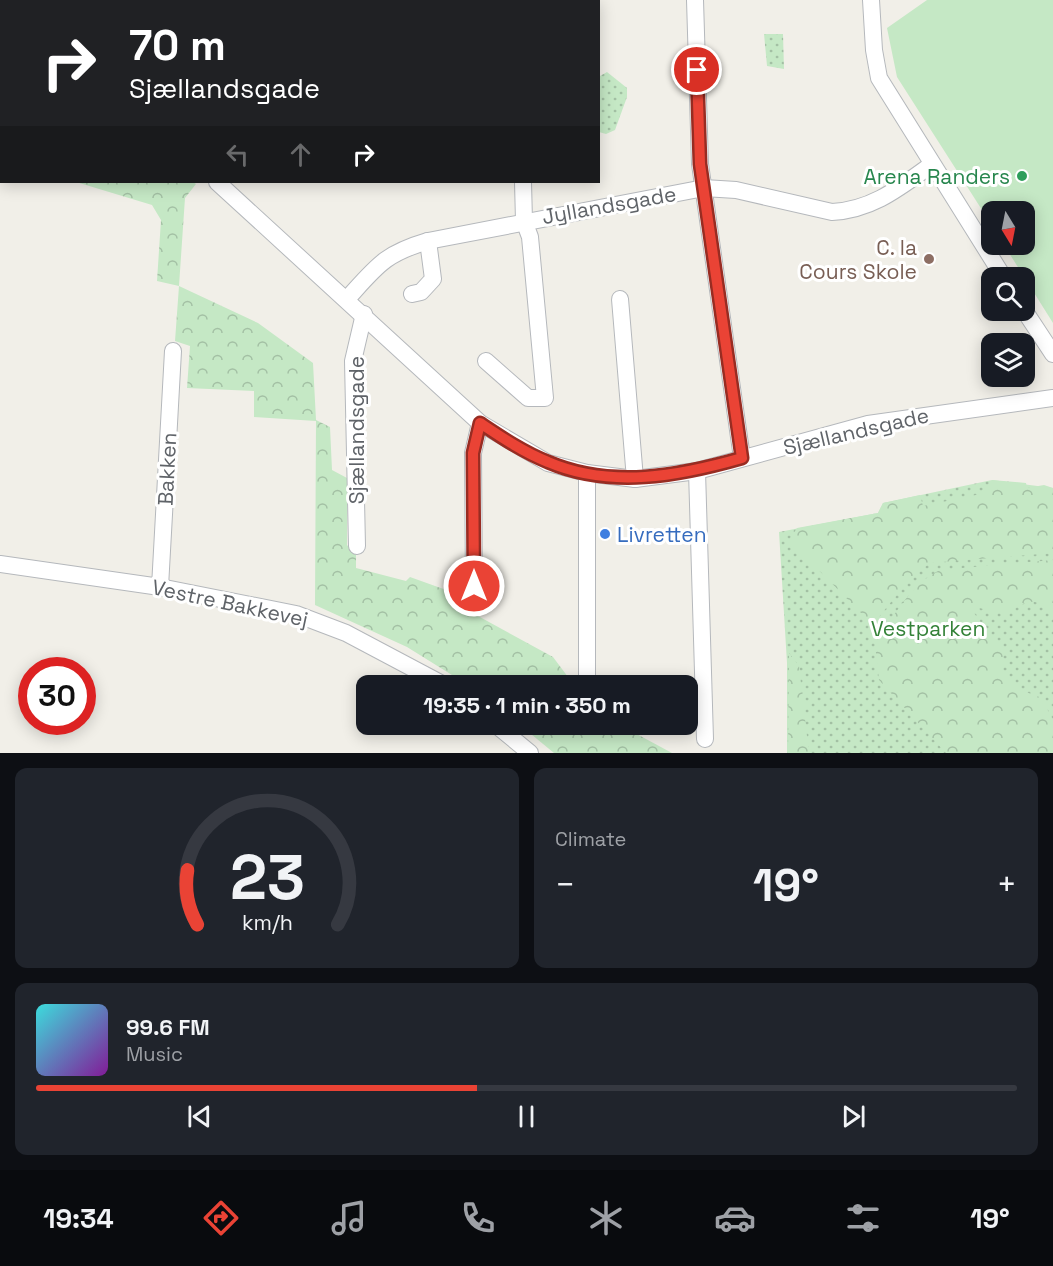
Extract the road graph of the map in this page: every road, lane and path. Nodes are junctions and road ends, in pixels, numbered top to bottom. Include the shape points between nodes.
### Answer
1 (695, 0) edge
2 (871, 0) edge
3 (931, 165) junction
4 (218, 183) edge
5 (523, 183) edge
6 (704, 188) junction
7 (524, 221) junction
8 (428, 241) junction
9 (997, 267) edge
10 (412, 294) dead end
11 (347, 299) junction
12 (620, 299) dead end
13 (364, 314) junction
14 (1031, 321) edge
15 (173, 351) dead end
16 (1053, 354) edge
17 (486, 361) dead end
18 (1053, 398) edge
19 (480, 423) junction
20 (742, 458) junction
21 (697, 471) junction
22 (587, 473) junction
23 (635, 479) junction
24 (357, 546) dead end
25 (0, 564) edge
26 (474, 586) dead end
27 (160, 587) junction
28 (425, 675) edge
29 (587, 675) edge
30 (508, 735) edge
31 (705, 740) dead end
32 (530, 753) edge

1 - 6 street
2 - 3 street via 879,78
3 - 6 street, Jyllandsgade via 882,200 848,211 831,212 736,190
3 - 9 street
4 - 11 street, Sjællandsgade
5 - 7 street
6 - 7 street, Jyllandsgade
6 - 20 street
7 - 8 street, Jyllandsgade
7 - 17 street, Jyllandsgade via 530,237 545,398 528,398
8 - 10 street via 433,279 421,292
8 - 11 street, Jyllandsgade via 398,250 379,264
11 - 13 street, Sjællandsgade
12 - 23 street
13 - 19 street, Sjællandsgade
13 - 24 street, Sjællandsgade via 353,361
14 - 16 street
15 - 27 street, Bakken
18 - 20 street, Sjællandsgade via 868,424
19 - 22 street, Sjællandsgade via 548,463
19 - 26 street via 473,453
20 - 21 street, Sjællandsgade
21 - 23 street, Sjællandsgade
21 - 31 street
22 - 23 street, Sjællandsgade
22 - 29 street
25 - 27 street, Vestre Bakkevej
27 - 28 street, Vestre Bakkevej via 296,614 346,633
30 - 32 street

